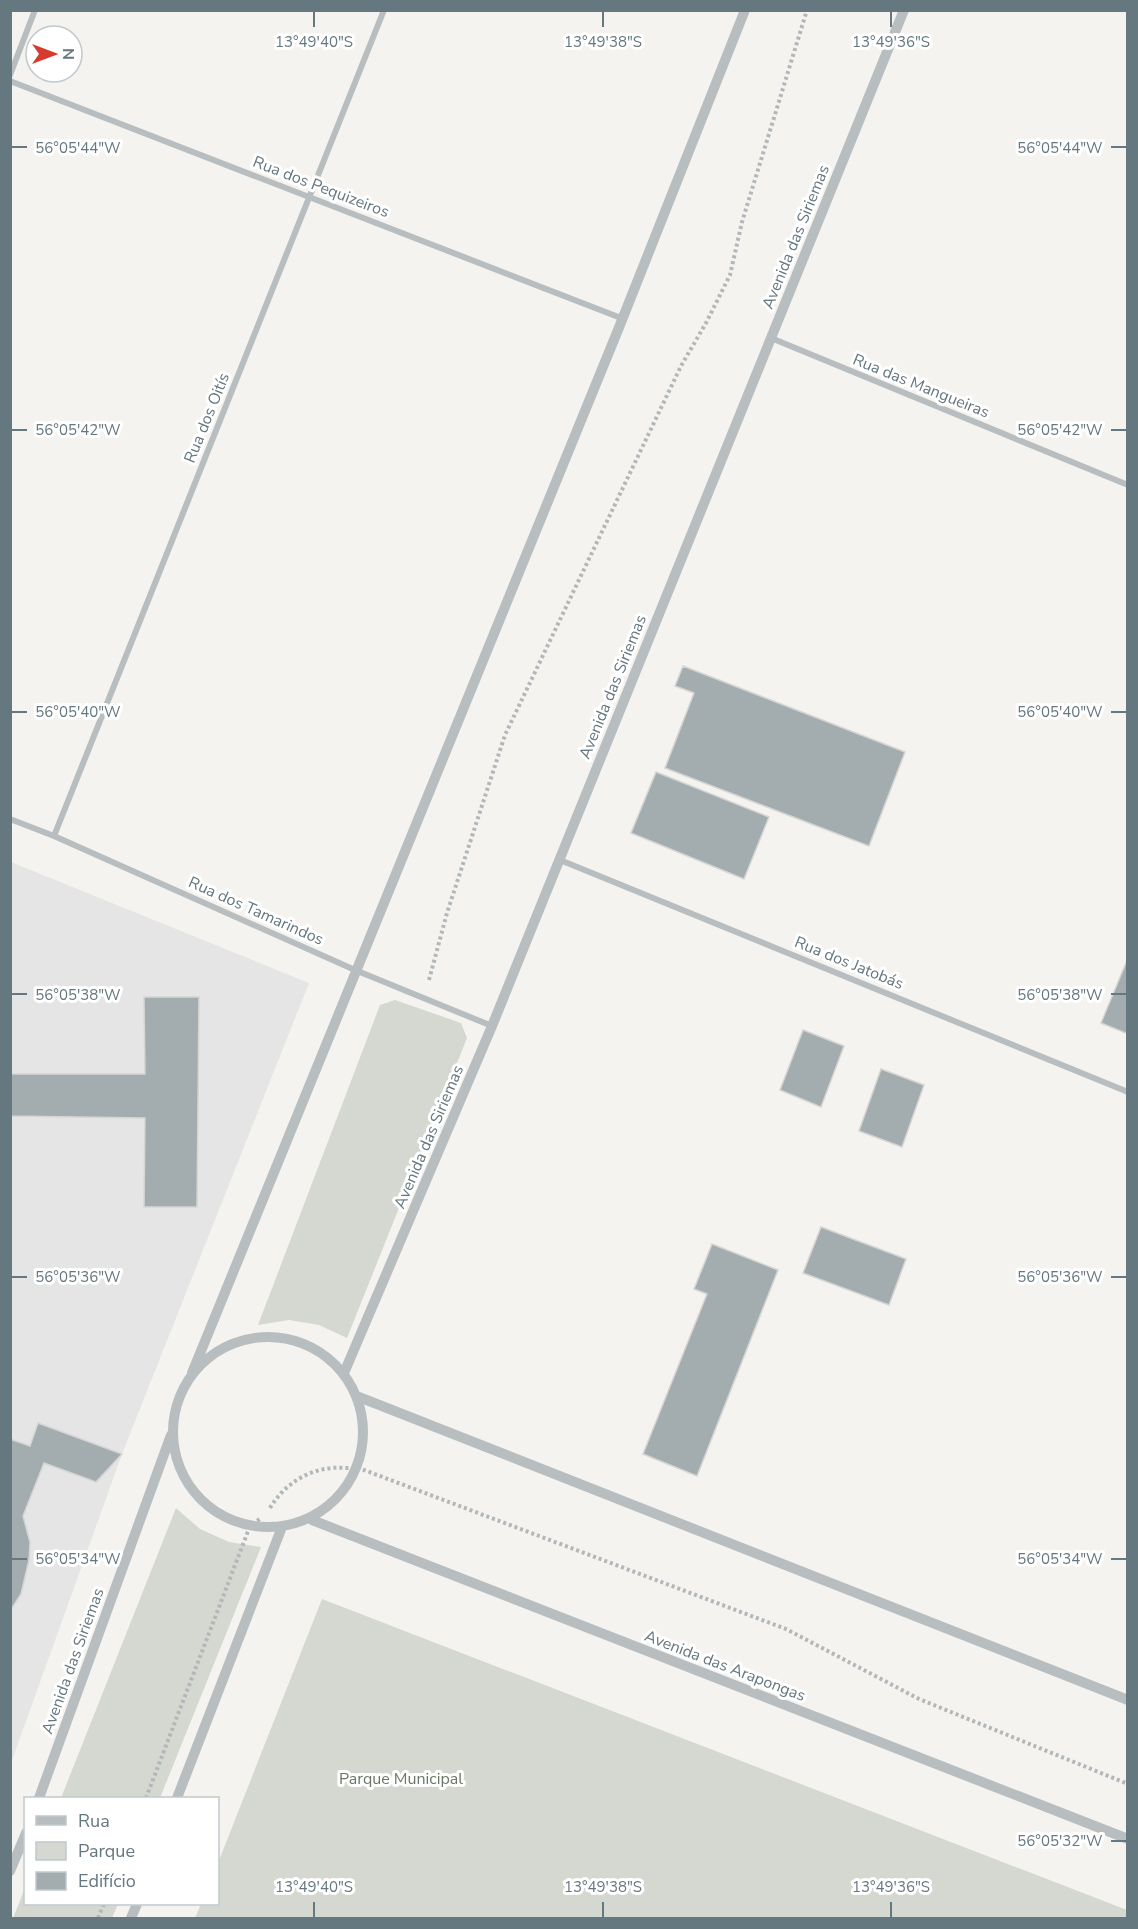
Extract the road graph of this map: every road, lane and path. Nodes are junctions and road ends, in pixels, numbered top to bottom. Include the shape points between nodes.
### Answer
1 (35, 10) edge
2 (384, 10) edge
3 (745, 10) edge
4 (807, 10) edge
5 (904, 10) edge
6 (10, 75) edge
7 (10, 81) edge
8 (310, 198) junction
9 (621, 318) junction
10 (771, 338) junction
11 (1128, 485) edge
12 (10, 819) edge
13 (54, 836) junction
14 (560, 860) junction
15 (355, 970) junction
16 (424, 998) junction
17 (492, 1026) junction
18 (1128, 1092) edge
19 (192, 1373) junction
20 (344, 1373) junction
21 (359, 1397) junction
22 (172, 1432) junction
23 (312, 1520) junction
24 (282, 1527) junction
25 (1128, 1700) edge
26 (39, 1797) edge
27 (177, 1797) edge
28 (24, 1838) edge
29 (1128, 1839) edge
30 (10, 1871) edge

1 - 6 street
2 - 8 street, Rua dos Oitís
3 - 9 street
4 - 16 path via 742,222 730,275 681,366 505,735
5 - 10 street, Avenida das Siriemas
7 - 8 street, Rua dos Pequizeiros
8 - 9 street, Rua dos Pequizeiros
8 - 13 street, Rua dos Oitís
9 - 15 street
10 - 11 street, Rua das Mangueiras
10 - 14 street, Avenida das Siriemas
12 - 13 street, Rua dos Tamarindos
13 - 15 street, Rua dos Tamarindos
14 - 17 street, Avenida das Siriemas
14 - 18 street, Rua dos Jatobás
15 - 16 street, Rua dos Tamarindos
15 - 19 street
16 - 17 street, Rua dos Tamarindos
17 - 20 street, Avenida das Siriemas
19 - 20 street via 214,1352 242,1339 272,1336 301,1342 327,1357
19 - 22 street via 177,1399
20 - 21 street
21 - 23 street via 363,1437 356,1467 339,1495
21 - 25 street
22 - 24 street via 177,1464 194,1493 219,1515 250,1526
22 - 26 street, Avenida das Siriemas
23 - 24 street
23 - 29 street, Avenida das Arapongas
24 - 27 street
28 - 30 street

